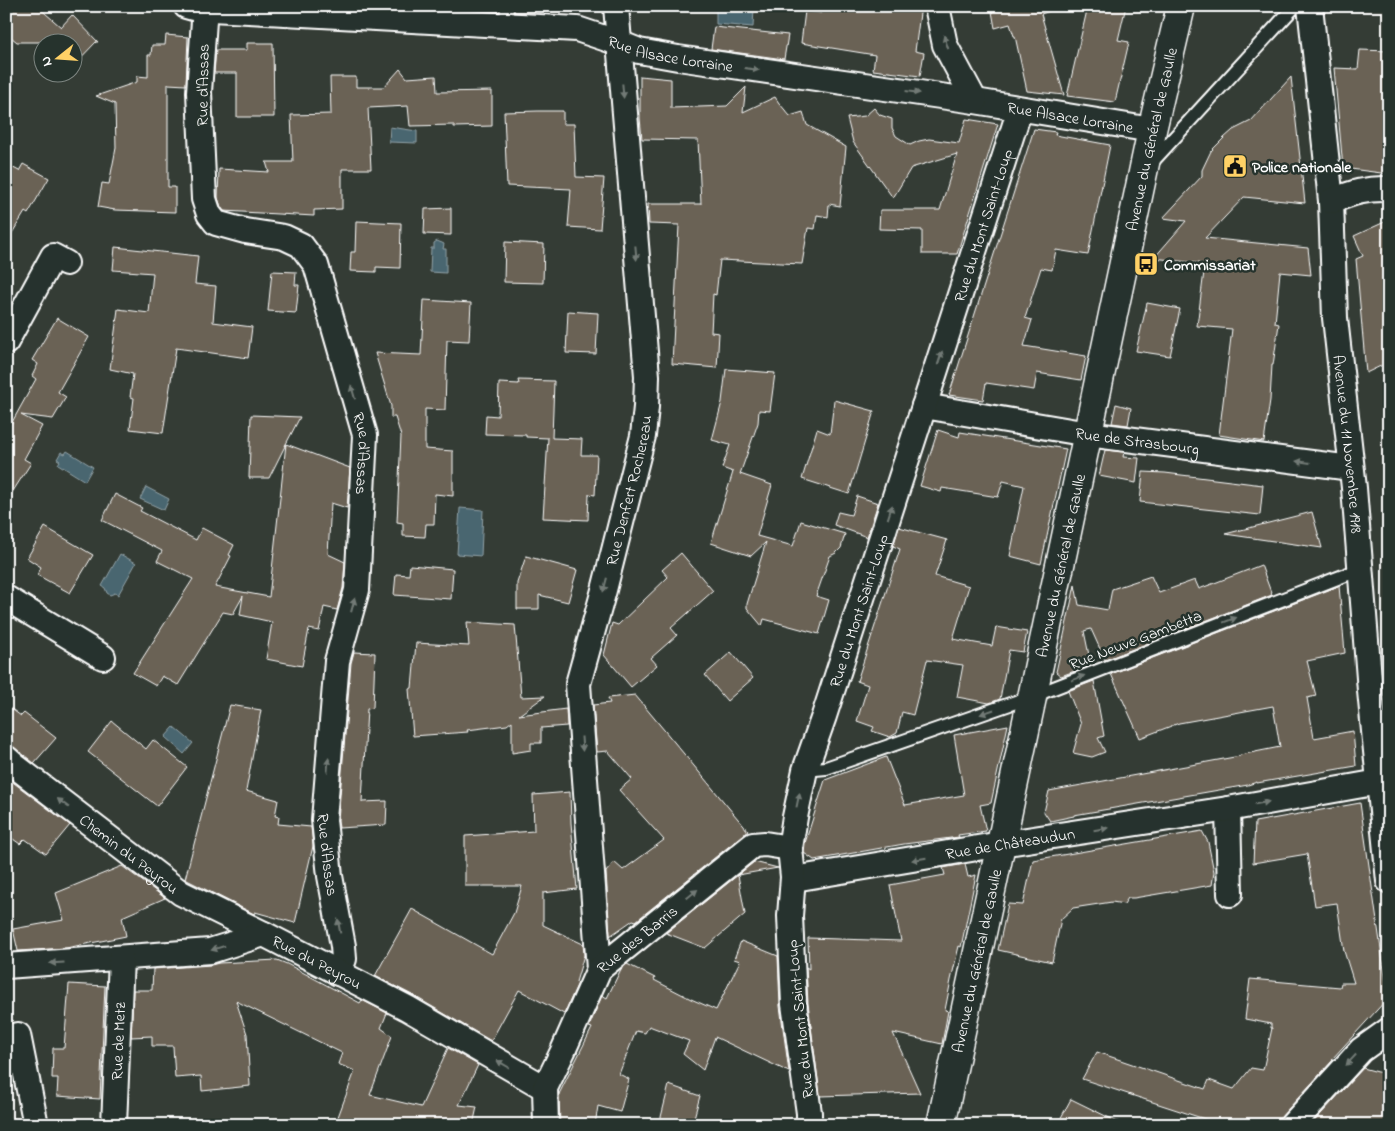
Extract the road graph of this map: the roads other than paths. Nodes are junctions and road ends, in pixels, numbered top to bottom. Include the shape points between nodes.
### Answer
1 (616, 6) edge
2 (937, 6) edge
3 (1181, 6) edge
4 (1295, 6) edge
5 (1310, 6) edge
6 (199, 7) edge
7 (324, 11) edge
8 (507, 16) edge
9 (619, 43) junction
10 (975, 101) junction
11 (1020, 109) junction
12 (1152, 130) junction
13 (1144, 171) junction
14 (1389, 189) edge
15 (1331, 201) junction
16 (66, 263) dead end
17 (6, 342) edge
18 (924, 406) junction
19 (1088, 434) junction
20 (1351, 468) junction
21 (1361, 569) junction
22 (6, 598) edge
23 (103, 657) dead end
24 (1033, 696) junction
25 (6, 758) edge
26 (805, 770) junction
27 (1379, 782) junction
28 (1228, 809) junction
29 (1001, 844) junction
30 (790, 848) junction
31 (793, 877) junction
32 (1389, 881) edge
33 (1230, 894) dead end
34 (264, 934) junction
35 (121, 958) junction
36 (6, 966) edge
37 (599, 969) junction
38 (338, 973) junction
39 (1389, 1030) edge
40 (6, 1038) edge
41 (545, 1088) junction
42 (36, 1125) edge
43 (114, 1125) edge
44 (546, 1125) edge
45 (809, 1125) edge
46 (941, 1125) edge
47 (1292, 1125) edge

1 - 9 street, Rue Denfert Rochereau
10 -> 2 street via 945,45
3 - 12 main road, Avenue du Général de Gaulle
4 - 13 lane
5 - 15 street, Avenue du 11 Novembre 1918
6 - 7 street, Rue Alsace Lorraine
38 -> 6 street, Rue d'Assas via 344,959 343,946 324,820 337,661 357,590 365,436 316,265 301,246 284,237 216,223 209,214 204,199
7 - 8 street, Rue Alsace Lorraine
8 - 9 street, Rue Alsace Lorraine via 576,29
9 -> 10 street, Rue Alsace Lorraine via 639,51 678,58
9 -> 37 street, Rue Denfert Rochereau via 647,376 641,445 578,684
10 - 11 street, Rue Alsace Lorraine
11 - 12 street, Rue Alsace Lorraine
18 -> 11 street, Rue du Mont Saint-Loup
12 - 13 main road, Avenue du Général de Gaulle
13 - 19 main road, Avenue du Général de Gaulle
14 - 15 street via 1355,192
15 - 20 street, Avenue du 11 Novembre 1918 via 1335,318
16 - 17 street via 53,256
18 - 19 street, Rue de Strasbourg
26 -> 18 street, Rue du Mont Saint-Loup
20 -> 19 street, Rue de Strasbourg
19 - 24 main road, Avenue du Général de Gaulle
20 - 21 street, Avenue du 11 Novembre 1918
24 -> 21 lane, Rue Neuve Gambetta
21 - 27 street, Avenue du 11 Novembre 1918
22 - 23 street
24 -> 26 lane, Rue Neuve Gambetta via 826,768
24 - 29 main road, Avenue du Général de Gaulle
34 -> 25 street, Chemin du Peyrou via 181,893
30 -> 26 street, Rue du Mont Saint-Loup
28 -> 27 street, Rue de Châteaudun
27 - 32 street, Avenue du 11 Novembre 1918
29 -> 28 street, Rue de Châteaudun
28 - 33 street
29 -> 31 street, Rue de Châteaudun
29 - 46 main road, Avenue du Général de Gaulle
30 - 31 street, Rue du Mont Saint-Loup
37 -> 30 street, Rue des Barris via 753,845
31 - 45 street, Rue du Mont Saint-Loup via 790,916 794,1004
34 -> 35 street, Rue du Peyrou via 210,951
34 - 38 street, Rue du Peyrou
35 -> 36 street, Rue du Peyrou
35 - 43 street, Rue de Metz
37 - 41 street, Rue des Barris
41 -> 38 street, Rue du Peyrou via 407,1008
39 -> 47 street via 1361,1050
40 - 42 street via 18,1035
41 - 44 street, Rue des Barris

